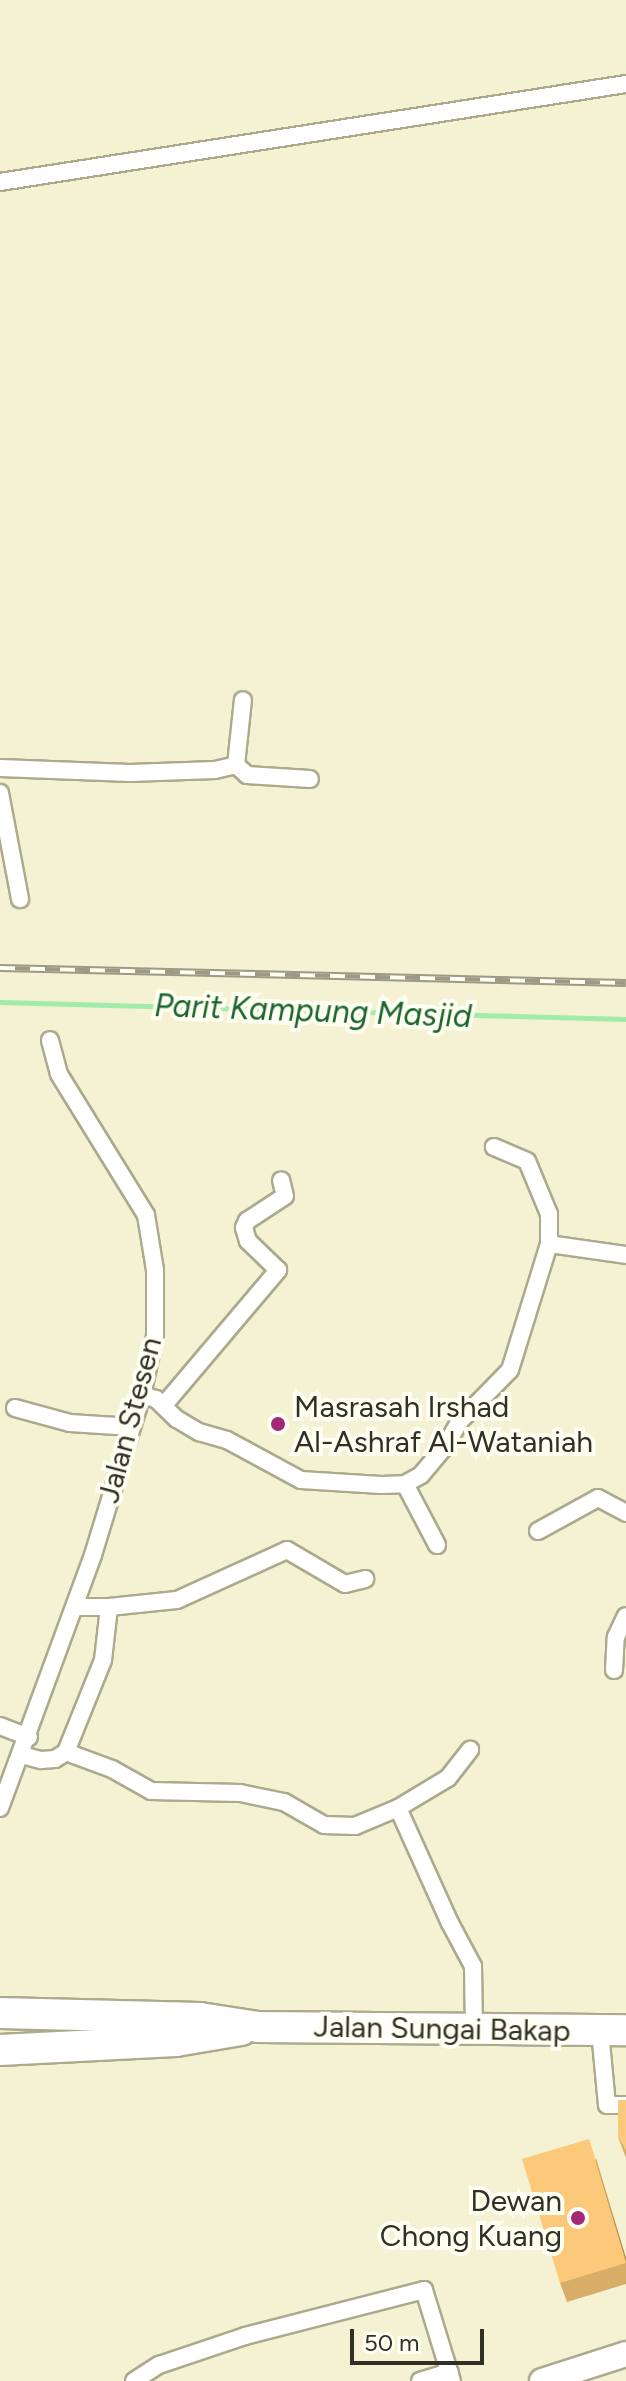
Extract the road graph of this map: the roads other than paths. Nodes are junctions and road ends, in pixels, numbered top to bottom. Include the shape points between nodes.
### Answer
1 (626, 84) edge
2 (0, 182) edge
3 (243, 700) dead end
4 (236, 765) junction
5 (0, 768) edge
6 (310, 779) dead end
7 (0, 793) edge
8 (20, 899) dead end
9 (50, 1040) dead end
10 (494, 1147) dead end
11 (281, 1180) dead end
12 (549, 1244) junction
13 (626, 1255) edge
14 (142, 1395) junction
15 (164, 1405) junction
16 (15, 1408) dead end
17 (132, 1427) junction
18 (405, 1484) junction
19 (626, 1513) edge
20 (538, 1531) dead end
21 (437, 1545) dead end
22 (365, 1579) dead end
23 (75, 1607) junction
24 (109, 1607) junction
25 (626, 1616) edge
26 (614, 1670) dead end
27 (0, 1726) edge
28 (29, 1737) junction
29 (470, 1750) dead end
30 (66, 1752) junction
31 (22, 1755) junction
32 (0, 1808) edge
33 (398, 1808) junction
34 (0, 2013) edge
35 (177, 2029) junction
36 (474, 2029) junction
37 (613, 2030) edge
38 (0, 2050) edge
39 (626, 2105) edge
40 (626, 2354) edge
41 (451, 2377) edge
42 (134, 2381) edge
43 (420, 2381) edge
44 (542, 2381) edge

1 - 2 street
3 - 4 street
4 - 5 street via 130,773
4 - 6 street via 247,775
7 - 8 street
9 - 14 street, Jalan Stesen via 59,1074 146,1215 155,1270 155,1336
10 - 12 street via 527,1161 549,1214
11 - 15 street via 285,1196 244,1228 248,1241 278,1270
12 - 13 street
12 - 18 street via 510,1370 460,1421 421,1475
14 - 15 street
14 - 17 street, Jalan Stesen
15 - 18 street via 199,1432 227,1440 301,1480
16 - 17 street via 70,1423
17 - 23 street, Jalan Stesen
18 - 21 street
19 - 20 street via 598,1498
22 - 24 street via 345,1584 287,1550 177,1600
23 - 24 street
23 - 28 street, Jalan Stesen
24 - 30 street via 103,1660
25 - 26 street via 616,1637
27 - 28 street
28 - 31 street, Jalan Stesen
29 - 33 street via 448,1778
30 - 31 street via 41,1760
30 - 33 street via 151,1791 240,1793 284,1802 324,1825 355,1826
31 - 32 street, Jalan Stesen
33 - 36 street via 473,1966
34 - 35 highway, Jalan Sungai Bakap via 119,2015
35 - 36 highway, Jalan Sungai Bakap
35 - 38 highway, Jalan Sungai Bakap via 116,2045
36 - 37 highway, Jalan Sungai Bakap
37 - 39 street via 607,2105
40 - 44 main road
41 - 42 street via 424,2290 245,2336 159,2365
41 - 43 street

